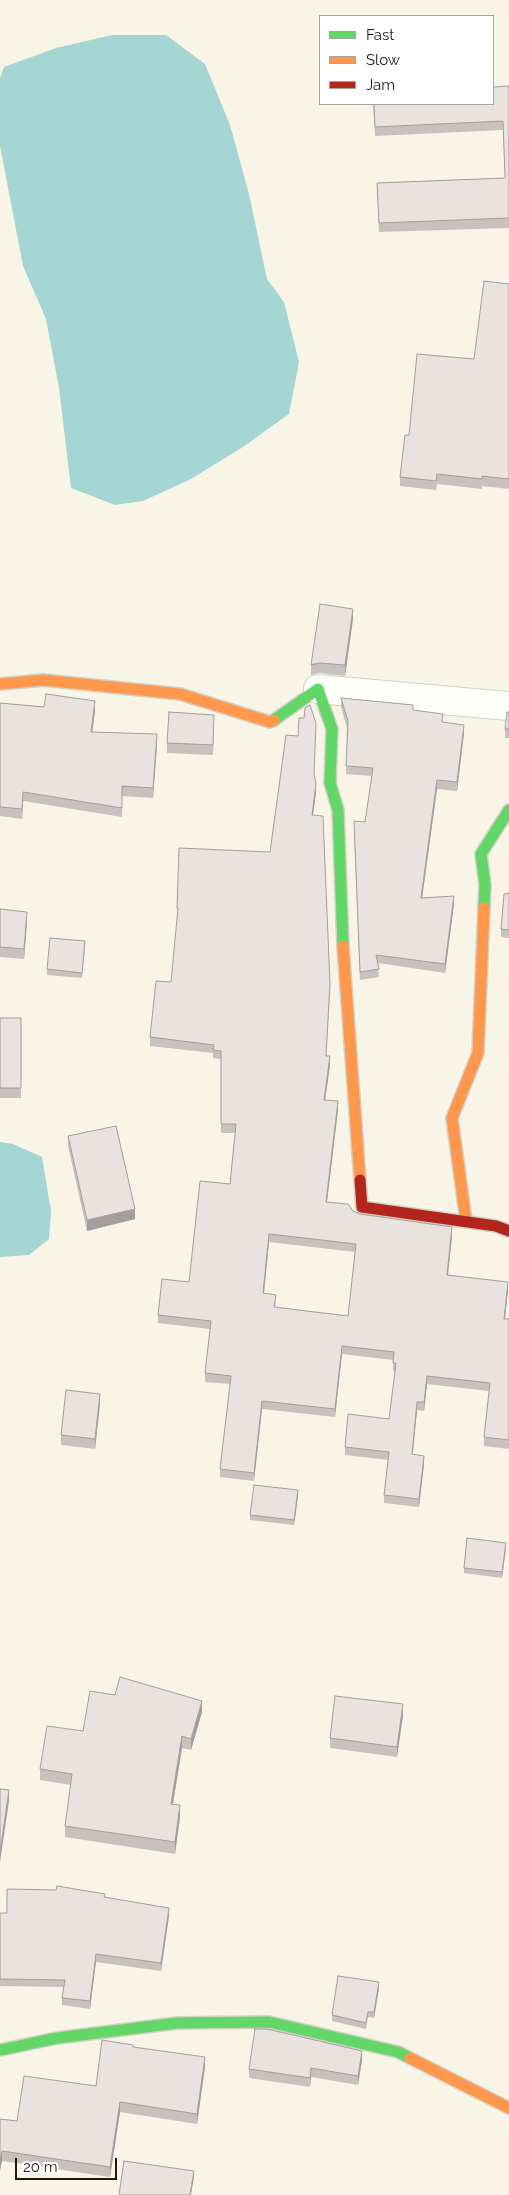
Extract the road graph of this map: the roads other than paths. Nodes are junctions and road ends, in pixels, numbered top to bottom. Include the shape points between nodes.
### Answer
1 (0, 684) edge
2 (318, 690) junction
3 (509, 706) edge
4 (509, 810) edge
5 (466, 1221) junction
6 (509, 1232) edge
7 (0, 2050) edge
8 (509, 2108) edge

1 - 2 street via 43,680 180,694 270,722
2 - 3 street
2 - 5 street via 332,729 330,783 338,810 345,986 362,1207
4 - 5 street via 481,854 485,885 478,1053 452,1118
5 - 6 street via 496,1226
7 - 8 street via 57,2038 177,2023 269,2022 398,2052

